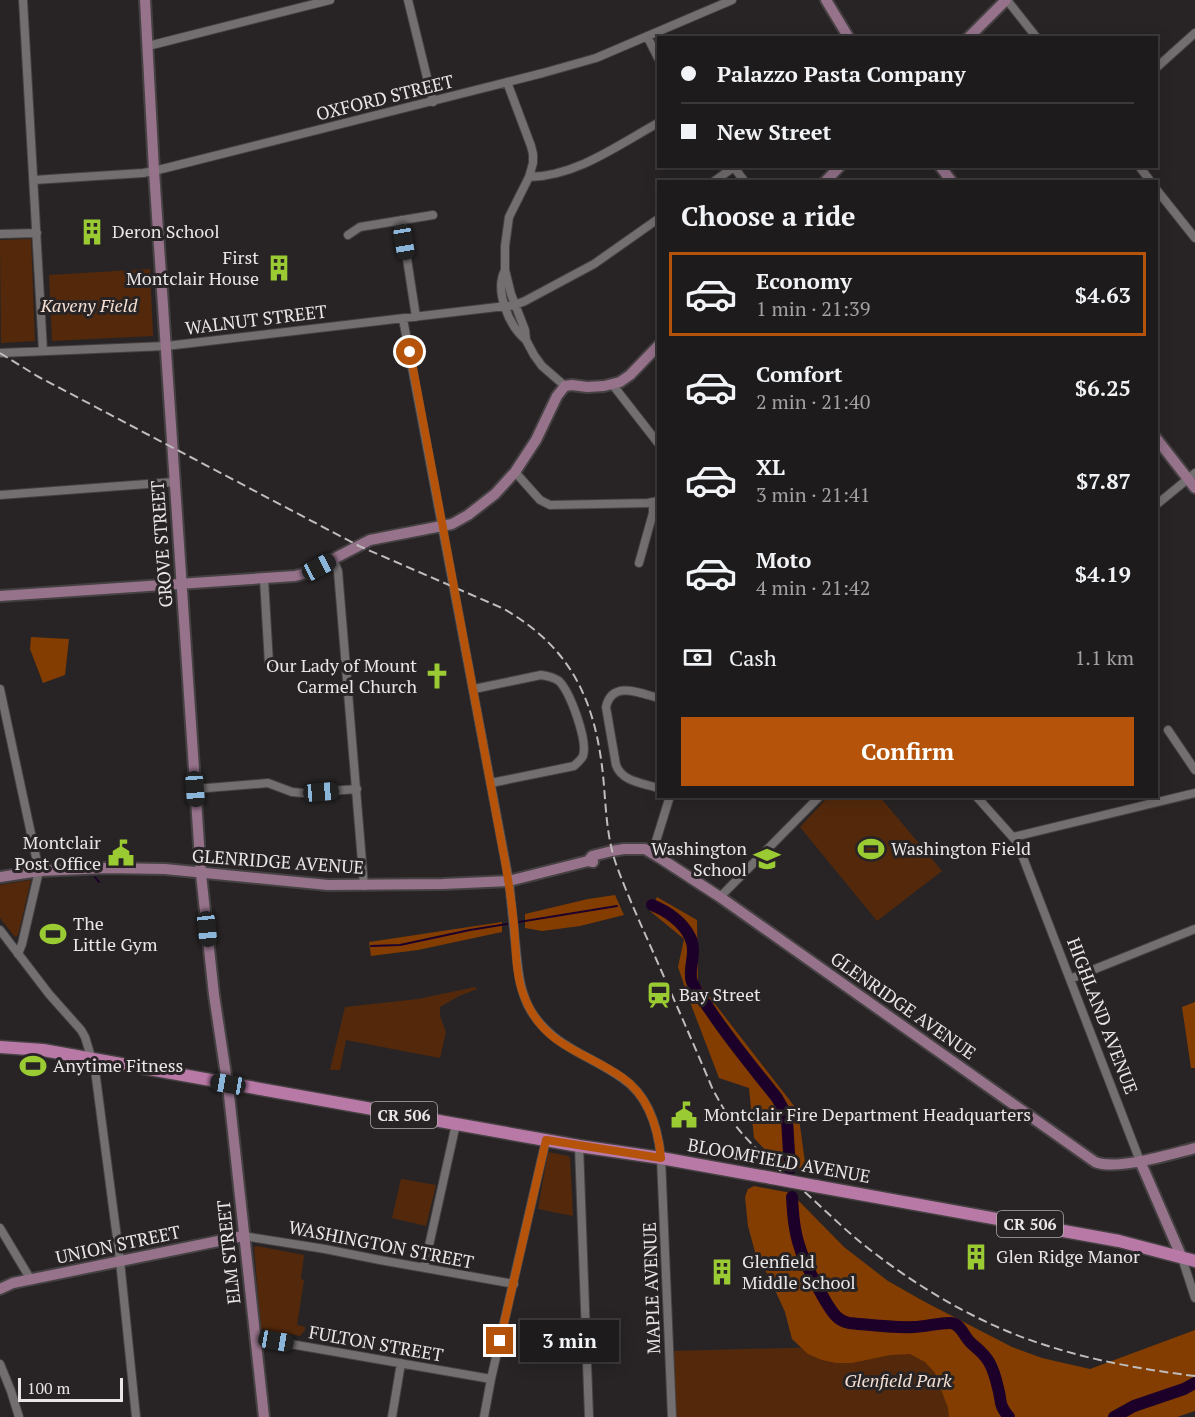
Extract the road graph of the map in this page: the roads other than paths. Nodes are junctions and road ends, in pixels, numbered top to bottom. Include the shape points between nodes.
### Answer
1 (23, 0) edge
2 (145, 0) edge
3 (330, 0) edge
4 (408, 0) edge
5 (732, 0) edge
6 (825, 0) edge
7 (1006, 0) edge
8 (647, 36) junction
9 (848, 36) edge
10 (970, 36) edge
11 (1035, 36) edge
12 (1193, 38) edge
13 (148, 46) junction
14 (657, 56) edge
15 (1158, 66) edge
16 (507, 82) junction
17 (433, 102) junction
18 (657, 124) edge
19 (732, 168) edge
20 (734, 168) edge
21 (838, 168) edge
22 (154, 171) junction
23 (530, 177) junction
24 (34, 180) junction
25 (716, 180) edge
26 (743, 180) edge
27 (827, 180) edge
28 (1158, 192) edge
29 (433, 215) dead end
30 (401, 220) junction
31 (657, 220) edge
32 (37, 233) junction
33 (0, 234) edge
34 (348, 234) dead end
35 (1195, 238) edge
36 (505, 270) junction
37 (515, 305) junction
38 (504, 306) junction
39 (416, 317) junction
40 (403, 319) junction
41 (526, 340) junction
42 (166, 346) junction
43 (657, 347) edge
44 (43, 351) junction
45 (0, 352) edge
46 (612, 384) junction
47 (565, 386) junction
48 (1158, 440) edge
49 (657, 442) edge
50 (515, 472) junction
51 (1193, 480) edge
52 (174, 482) junction
53 (0, 495) edge
54 (656, 502) edge
55 (1158, 504) edge
56 (442, 526) junction
57 (333, 560) junction
58 (639, 563) dead end
59 (264, 579) junction
60 (181, 585) junction
61 (0, 596) edge
62 (269, 664) dead end
63 (0, 689) edge
64 (474, 689) junction
65 (657, 698) edge
66 (1168, 730) dead end
67 (1195, 770) edge
68 (491, 783) junction
69 (657, 788) edge
70 (195, 789) junction
71 (357, 789) junction
72 (1195, 793) edge
73 (669, 798) edge
74 (818, 798) edge
75 (978, 798) edge
76 (1013, 837) junction
77 (652, 854) junction
78 (39, 871) junction
79 (201, 874) junction
80 (0, 877) edge
81 (509, 881) junction
82 (364, 886) junction
83 (720, 897) junction
84 (1195, 929) edge
85 (0, 930) edge
86 (18, 954) junction
87 (1070, 980) junction
88 (0, 1047) edge
89 (92, 1059) junction
90 (228, 1084) junction
91 (456, 1124) junction
92 (546, 1140) junction
93 (579, 1146) junction
94 (1195, 1148) edge
95 (661, 1158) junction
96 (1140, 1161) junction
97 (0, 1228) edge
98 (243, 1236) junction
99 (1182, 1258) junction
100 (120, 1261) junction
101 (1195, 1261) edge
102 (424, 1268) junction
103 (31, 1280) junction
104 (514, 1284) junction
105 (0, 1289) edge
106 (1195, 1298) edge
107 (256, 1338) junction
108 (401, 1363) junction
109 (0, 1364) edge
110 (491, 1379) junction
111 (19, 1417) edge
112 (136, 1417) edge
113 (264, 1417) edge
114 (392, 1417) edge
115 (484, 1417) edge
116 (589, 1417) edge
117 (672, 1417) edge

1 - 24 street
2 - 13 street, GROVE STREET
3 - 13 street
4 - 17 street
5 - 8 street, OXFORD STREET
6 - 9 street
7 - 10 street
7 - 11 street
8 - 14 street
8 - 16 street, OXFORD STREET via 596,58
12 - 15 street
13 - 22 street, GROVE STREET
16 - 17 street, OXFORD STREET
16 - 23 street via 533,154
17 - 22 street, OXFORD STREET
18 - 23 street via 583,165
19 - 25 street
20 - 26 street
21 - 27 street
22 - 24 street, OXFORD STREET
22 - 42 street, GROVE STREET
23 - 36 street via 509,217
24 - 32 street
28 - 35 street
29 - 30 street
30 - 34 street via 360,227
30 - 39 street
31 - 37 street via 585,269
32 - 33 street
32 - 44 street
36 - 37 street
36 - 38 street
37 - 38 street, WALNUT STREET
37 - 41 street
38 - 39 street, WALNUT STREET
38 - 41 street
39 - 40 street, WALNUT STREET
40 - 42 street, WALNUT STREET
40 - 56 street, MAPLE AVENUE
41 - 47 street via 543,366
42 - 44 street, WALNUT STREET
42 - 52 street, GROVE STREET
43 - 46 street via 624,379
44 - 45 street, WALNUT STREET
46 - 47 street
46 - 49 street
47 - 50 street
48 - 51 street
50 - 54 street via 540,501 550,505
50 - 56 street via 480,507
51 - 55 street
52 - 53 street
52 - 60 street, GROVE STREET
54 - 58 street
56 - 57 street via 370,540
56 - 64 street, MAPLE AVENUE
57 - 59 street via 306,573
57 - 71 street via 338,571
59 - 60 street
59 - 62 street
60 - 61 street
60 - 70 street, GROVE STREET
63 - 78 street
64 - 68 street, MAPLE AVENUE
64 - 68 street via 551,676 560,682 569,698 584,744 583,757 574,766
65 - 69 street via 627,690 615,692 606,707 618,772 627,779
66 - 67 street
68 - 81 street, MAPLE AVENUE
70 - 71 street via 268,783 303,793
70 - 79 street, GROVE STREET
71 - 82 street
72 - 76 street
73 - 77 street
74 - 83 street
75 - 76 street, HIGHLAND AVENUE
76 - 87 street, HIGHLAND AVENUE
77 - 81 street, GLENRIDGE AVENUE via 588,861
77 - 83 street, GLENRIDGE AVENUE
78 - 79 street, GLENRIDGE AVENUE via 117,868
78 - 80 street, GLENRIDGE AVENUE
78 - 86 street
79 - 82 street, GLENRIDGE AVENUE
79 - 90 street, GROVE STREET
81 - 82 street, GLENRIDGE AVENUE
81 - 95 street, MAPLE AVENUE via 525,1001 558,1041 634,1088 653,1119
83 - 96 street, GLENRIDGE AVENUE via 1095,1162 1109,1166
84 - 87 street
85 - 86 street
86 - 89 street via 81,1030
87 - 96 street, HIGHLAND AVENUE
88 - 89 main road, BLOOMFIELD AVENUE / CR 506
89 - 90 main road, BLOOMFIELD AVENUE / CR 506
89 - 100 street
90 - 91 main road, BLOOMFIELD AVENUE / CR 506
90 - 98 street, ELM STREET
91 - 92 main road, BLOOMFIELD AVENUE / CR 506
91 - 102 street
92 - 93 main road, BLOOMFIELD AVENUE / CR 506
92 - 104 street
93 - 95 main road, BLOOMFIELD AVENUE / CR 506
93 - 116 street
94 - 96 street, GLENRIDGE AVENUE
95 - 99 main road, BLOOMFIELD AVENUE / CR 506, bridge via 1119,1241
95 - 117 street, MAPLE AVENUE
96 - 99 street, HIGHLAND AVENUE
97 - 103 street
98 - 100 street, UNION STREET
98 - 102 street, WASHINGTON STREET
98 - 107 street, ELM STREET
99 - 101 main road, BLOOMFIELD AVENUE
99 - 106 street
100 - 103 street, UNION STREET
100 - 112 street
102 - 104 street, WASHINGTON STREET
103 - 105 street, UNION STREET
104 - 110 street
107 - 108 street, FULTON STREET
107 - 113 street, ELM STREET
108 - 110 street, FULTON STREET
108 - 114 street
109 - 111 street
110 - 115 street

